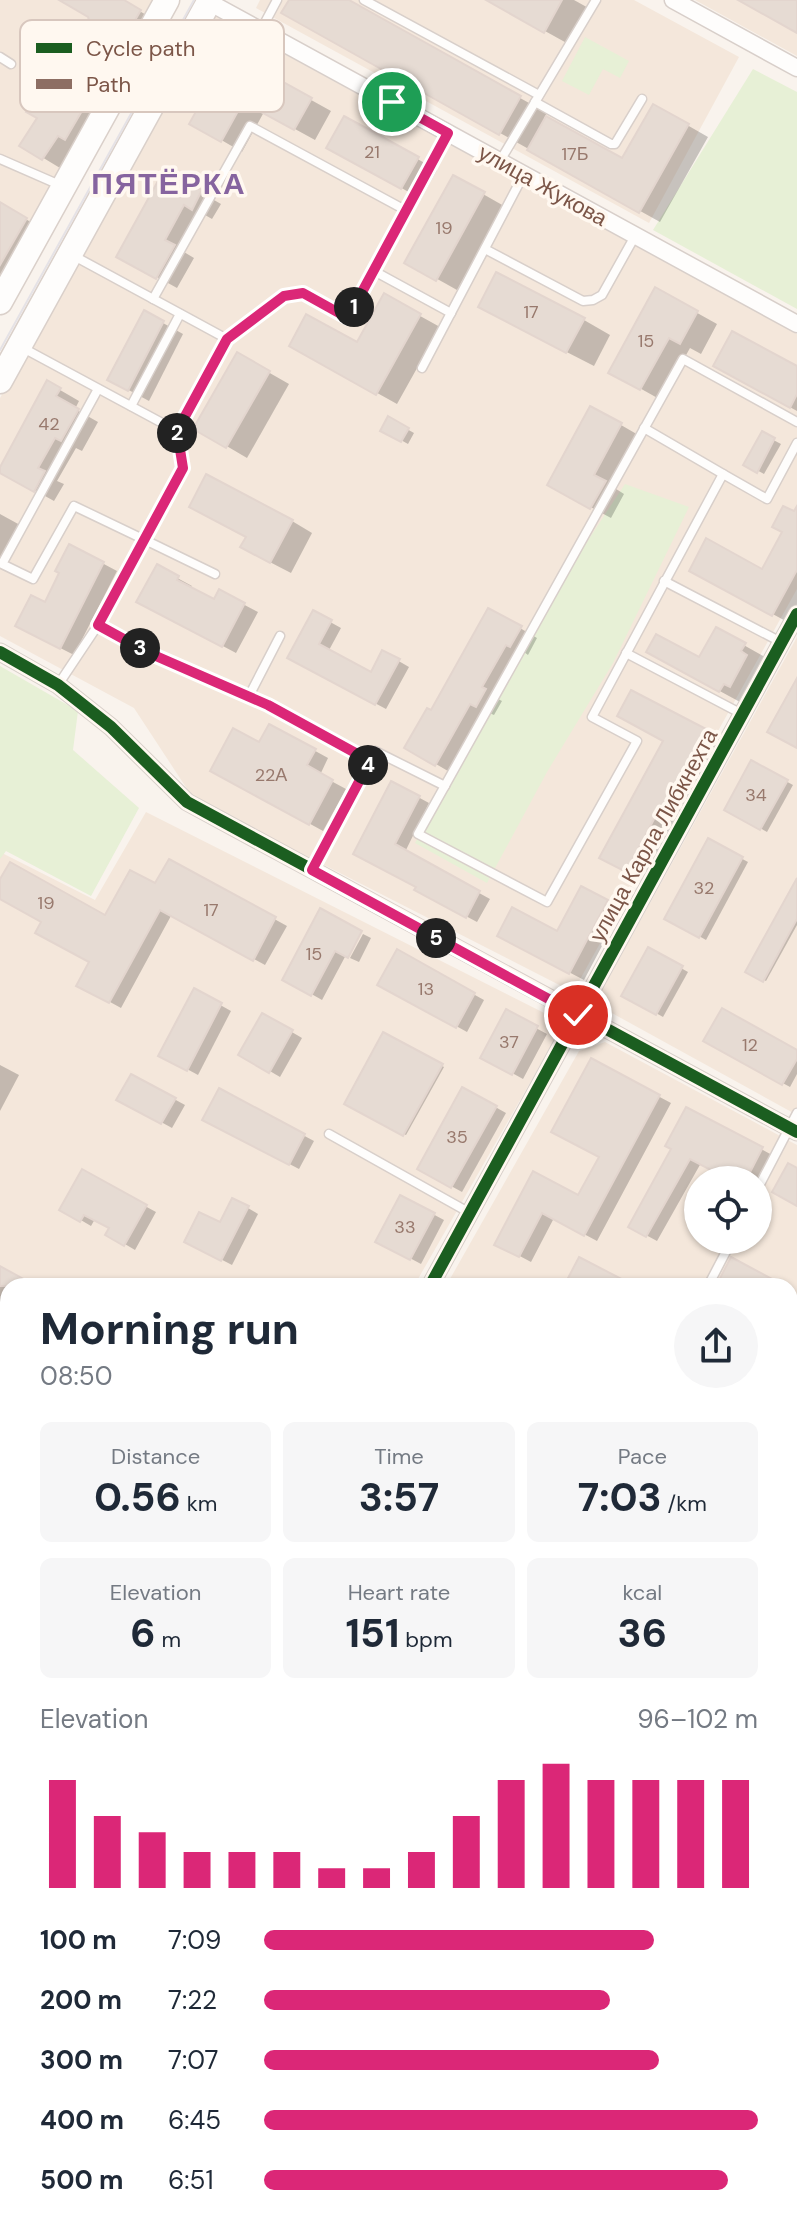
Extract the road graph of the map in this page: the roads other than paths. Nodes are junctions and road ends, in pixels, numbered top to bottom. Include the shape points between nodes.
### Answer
1 (167, 0) edge
2 (277, 0) edge
3 (364, 0) edge
4 (596, 0) edge
5 (673, 0) edge
6 (208, 1) edge
7 (156, 20) edge
8 (198, 20) edge
9 (242, 20) edge
10 (266, 20) edge
11 (284, 43) edge
12 (0, 57) edge
13 (11, 64) dead end
14 (797, 68) edge
15 (537, 98) junction
16 (642, 99) dead end
17 (105, 112) edge
18 (147, 112) edge
19 (448, 133) junction
20 (0, 159) edge
21 (500, 162) junction
22 (524, 174) junction
23 (63, 187) junction
24 (407, 211) junction
25 (636, 236) junction
26 (485, 249) junction
27 (70, 254) junction
28 (374, 271) junction
29 (153, 299) junction
30 (0, 302) edge
31 (451, 313) junction
32 (180, 314) junction
33 (797, 324) edge
34 (227, 339) junction
35 (19, 346) junction
36 (422, 368) dead end
37 (0, 381) edge
38 (98, 389) junction
39 (131, 406) junction
40 (797, 422) edge
41 (644, 428) junction
42 (177, 431) junction
43 (797, 443) edge
44 (723, 474) junction
45 (145, 540) junction
46 (215, 574) dead end
47 (664, 581) junction
48 (797, 614) edge
49 (98, 625) junction
50 (280, 636) dead end
51 (781, 642) junction
52 (0, 652) edge
53 (626, 653) junction
54 (58, 685) junction
55 (249, 696) junction
56 (742, 714) junction
57 (370, 761) junction
58 (445, 786) junction
59 (312, 870) junction
60 (578, 1015) junction
61 (794, 1125) edge
62 (329, 1134) dead end
63 (771, 1166) edge
64 (471, 1214) junction
65 (725, 1254) edge
66 (435, 1278) edge
67 (712, 1278) edge

1 - 7 main road
2 - 10 lane
3 - 15 lane
4 - 15 lane
5 - 14 street
6 - 8 main road
6 - 9 street, улица Жукова
11 - 19 street, улица Жукова
12 - 13 lane
15 - 16 lane via 615,144
15 - 21 lane
17 - 23 main road
18 - 27 main road
19 - 21 street, улица Жукова
19 - 24 lane
20 - 23 lane
21 - 22 street, улица Жукова
22 - 25 street, улица Жукова
22 - 26 lane
23 - 30 main road
24 - 28 lane
24 - 29 lane via 250,126
25 - 26 lane via 602,295 583,301
25 - 33 street, улица Жукова
26 - 31 lane
27 - 29 lane
27 - 35 main road
28 - 31 lane
28 - 34 lane via 348,318 303,293 284,296
29 - 32 lane
31 - 36 lane
32 - 34 lane
32 - 39 lane
34 - 42 lane
35 - 37 main road
35 - 38 lane
38 - 39 lane
38 - 45 lane via 2,564 33,579 74,506
39 - 42 lane
40 - 41 lane via 683,359
41 - 44 lane
41 - 58 lane
42 - 45 lane via 183,468
43 - 44 lane via 767,499
44 - 47 lane
45 - 46 lane
45 - 49 lane
47 - 51 lane
47 - 53 lane
48 - 51 street, улица Карла Либкнехта
49 - 54 lane
49 - 55 lane
50 - 55 lane
51 - 56 street, улица Карла Либкнехта
52 - 54 street
53 - 56 lane
53 - 58 lane via 592,717 637,741 547,902 418,834
54 - 59 street via 111,727 187,802
55 - 57 lane
56 - 60 street, улица Карла Либкнехта
57 - 58 lane via 375,751
57 - 59 lane
59 - 60 street
60 - 61 street
60 - 64 street, улица Карла Либкнехта
61 - 63 lane
62 - 64 lane
64 - 66 street, улица Карла Либкнехта
65 - 67 lane

